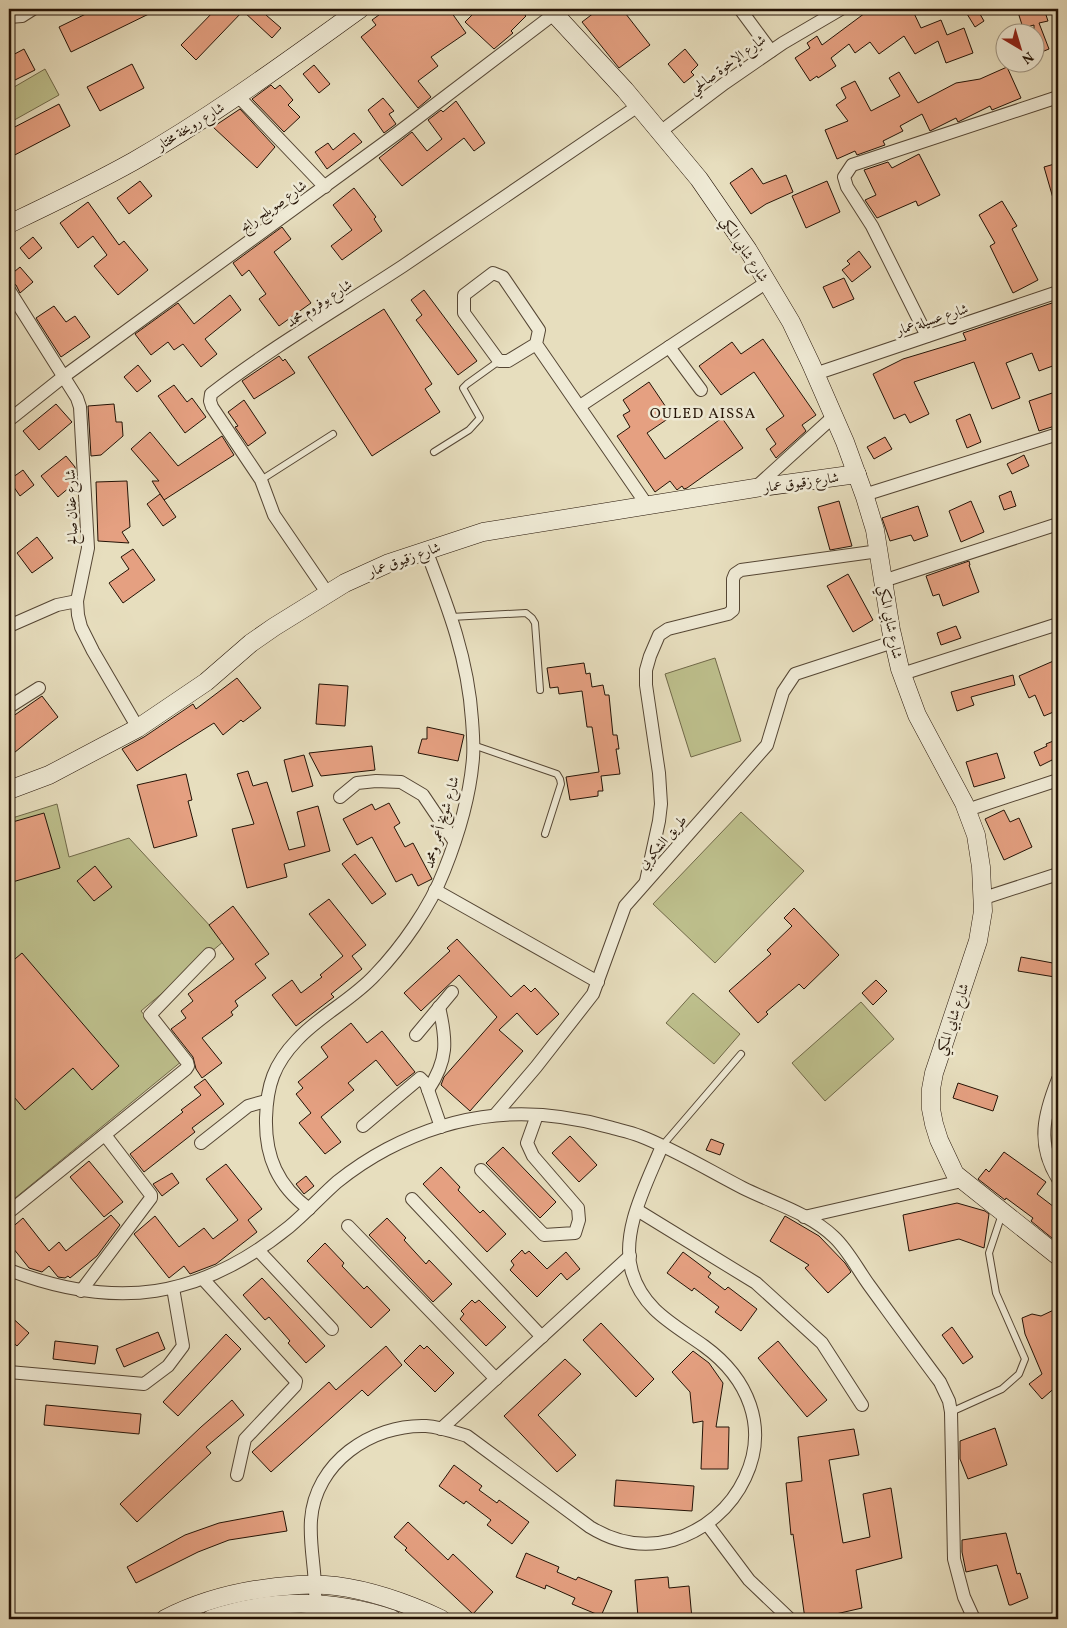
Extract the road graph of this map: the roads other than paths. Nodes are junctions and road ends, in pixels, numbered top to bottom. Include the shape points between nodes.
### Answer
1 (34, 9) edge
2 (360, 9) edge
3 (740, 9) edge
4 (841, 9) edge
5 (552, 11) edge
6 (9, 17) edge
7 (771, 51) junction
8 (238, 96) junction
9 (1058, 97) edge
10 (638, 106) junction
11 (660, 132) junction
12 (325, 187) junction
13 (9, 224) edge
14 (767, 282) junction
15 (9, 290) edge
16 (1058, 292) edge
17 (926, 336) junction
18 (536, 344) junction
19 (670, 347) junction
20 (499, 361) junction
21 (815, 374) junction
22 (63, 377) junction
23 (701, 390) dead end
24 (580, 406) junction
25 (833, 417) junction
26 (9, 420) edge
27 (333, 434) dead end
28 (1058, 434) edge
29 (434, 452) dead end
30 (857, 474) junction
31 (260, 480) junction
32 (755, 488) junction
33 (864, 495) junction
34 (647, 505) junction
35 (1058, 524) edge
36 (426, 550) junction
37 (879, 551) junction
38 (883, 580) junction
39 (328, 594) junction
40 (77, 601) junction
41 (451, 617) junction
42 (1058, 624) edge
43 (9, 626) edge
44 (893, 642) junction
45 (902, 674) junction
46 (39, 688) dead end
47 (540, 690) dead end
48 (9, 707) edge
49 (138, 728) junction
50 (473, 744) junction
51 (1058, 780) edge
52 (9, 790) edge
53 (340, 797) dead end
54 (967, 810) junction
55 (545, 834) dead end
56 (454, 841) junction
57 (1058, 874) edge
58 (645, 883) junction
59 (435, 890) junction
60 (984, 898) junction
61 (209, 954) dead end
62 (598, 982) junction
63 (452, 992) dead end
64 (439, 1007) junction
65 (416, 1035) dead end
66 (741, 1054) dead end
67 (1058, 1079) edge
68 (428, 1090) junction
69 (266, 1101) junction
70 (495, 1115) junction
71 (537, 1115) junction
72 (362, 1126) dead end
73 (441, 1127) junction
74 (105, 1135) junction
75 (201, 1143) dead end
76 (662, 1146) junction
77 (481, 1170) dead end
78 (1058, 1179) edge
79 (962, 1181) junction
80 (412, 1199) dead end
81 (309, 1209) junction
82 (637, 1210) junction
83 (1003, 1210) junction
84 (9, 1212) edge
85 (804, 1216) junction
86 (348, 1226) dead end
87 (258, 1250) junction
88 (630, 1256) junction
89 (1058, 1256) edge
90 (9, 1270) edge
91 (203, 1279) junction
92 (173, 1288) junction
93 (81, 1291) junction
94 (332, 1329) dead end
95 (542, 1337) junction
96 (9, 1372) edge
97 (496, 1379) junction
98 (862, 1405) dead end
99 (951, 1412) junction
100 (441, 1429) junction
101 (237, 1475) dead end
102 (708, 1524) junction
103 (316, 1584) junction
104 (314, 1611) edge
105 (789, 1618) dead end
106 (165, 1619) edge
107 (211, 1619) edge
108 (392, 1619) edge
109 (442, 1619) edge
110 (974, 1619) edge

1 - 6 street via 22,16
2 - 8 main road, شارع رويخة مختار
3 - 7 street
4 - 7 street, شارع الإخوة صالحي
5 - 10 main road, شارع شابي المكي
5 - 12 street, شارع صويلح رابح
7 - 11 street, شارع الإخوة صالحي
8 - 12 street
8 - 13 main road, شارع رويخة مختار via 134,161
9 - 17 street via 852,165 844,176
10 - 11 main road, شارع شابي المكي
10 - 31 street, شارع بوفروم محمد via 405,265 250,364 211,394 212,407
11 - 14 main road, شارع شابي المكي via 699,180
12 - 22 street, شارع صويلح رابح
14 - 19 street
14 - 21 main road, شارع شابي المكي via 791,322
15 - 22 street, شارع عفان صالح
16 - 17 street, شارع عسيلة عمار
17 - 21 street, شارع عسيلة عمار
18 - 20 street via 508,361
18 - 20 street via 539,330 503,277 493,273 464,296 464,313
18 - 24 street
19 - 23 street
19 - 24 street
20 - 29 lane via 463,388 480,418 468,430
21 - 25 main road, شارع شابي المكي
22 - 26 street, شارع صويلح رابح
22 - 40 street, شارع عفان صالح via 77,398 82,414 88,548
24 - 34 street
25 - 30 main road, شارع شابي المكي
25 - 32 street
27 - 31 lane
28 - 33 street
30 - 32 main road, شارع زقيوق عمار
30 - 33 main road, شارع شابي المكي
31 - 39 street, شارع بوفروم محمد via 274,515
32 - 34 main road, شارع زقيوق عمار
33 - 37 main road, شارع شابي المكي
34 - 36 main road, شارع زقيوق عمار via 483,532
35 - 38 street
36 - 39 main road, شارع زقيوق عمار via 374,568
36 - 41 street, شارع شويخ أعمر ومحمد
37 - 38 main road, شارع شابي المكي
37 - 58 street via 741,570 733,579 733,610 668,629 659,636 652,649 646,678 661,804
38 - 44 main road, شارع شابي المكي
39 - 49 main road, شارع زقيوق عمار via 266,632 206,682
40 - 43 street via 57,605
40 - 49 street, شارع عفان صالح via 81,627
41 - 47 lane via 526,613 535,623
41 - 50 street, شارع شويخ أعمر ومحمد via 470,695
42 - 45 street
44 - 45 main road, شارع شابي المكي
44 - 58 street, طريق الشكوبي via 795,674 783,692 767,745
45 - 54 main road, شارع شابي المكي via 917,715
46 - 48 street
49 - 52 main road, شارع زقيوق عمار via 49,775
50 - 55 lane via 557,774 561,784
50 - 56 street, شارع شويخ أعمر ومحمد via 471,774
51 - 54 street
53 - 56 street via 357,783 401,782 423,795
54 - 60 main road, شارع شابي المكي via 976,835
56 - 59 street, شارع شويخ أعمر ومحمد
57 - 60 street
58 - 62 street, طريق الشكوبي via 625,906
59 - 62 street
59 - 69 street, شارع شويخ أعمر ومحمد via 426,908 375,976 291,1046 274,1073
60 - 79 main road, شارع شابي المكي via 978,940 939,1053 931,1090 931,1109 938,1140 950,1167
61 - 74 street via 150,1015 188,1066
62 - 70 street, طريق الشكوبي via 586,1004
63 - 64 street
64 - 65 street
64 - 68 street via 445,1042 438,1072
66 - 76 lane
67 - 78 street via 1044,1128 1046,1151
68 - 72 street via 420,1078
68 - 73 street
69 - 75 street via 248,1106
69 - 81 street, شارع شويخ أعمر ومحمد via 266,1136 271,1160 295,1198
70 - 71 street
70 - 73 street
71 - 76 street via 582,1120 640,1136
71 - 77 street via 527,1142 534,1156 578,1208 575,1232 544,1236
73 - 81 street via 375,1156 339,1181
74 - 84 street
74 - 93 street via 151,1198
76 - 82 street
76 - 85 street
79 - 83 main road, شارع شابي المكي
79 - 85 street
80 - 95 street
81 - 87 street
82 - 88 street via 629,1240
82 - 98 street via 756,1283 822,1343
83 - 89 main road, شارع شابي المكي
83 - 99 lane via 989,1253 996,1293 1025,1359 1019,1374 1002,1389
85 - 99 street via 837,1241 940,1382
86 - 97 street
87 - 91 street via 237,1264
87 - 94 street
88 - 95 street
88 - 102 street via 642,1296 660,1316 723,1363 745,1392 753,1416 751,1464 734,1499
90 - 93 street
91 - 92 street
91 - 101 street via 296,1381 295,1386 245,1439
92 - 93 street via 115,1294
92 - 96 street via 183,1346 168,1366 144,1384
95 - 97 street
97 - 100 street
99 - 110 street via 954,1559 964,1597
100 - 102 street via 467,1436 605,1536 622,1542 656,1543 689,1534
100 - 103 street via 427,1426 376,1434 333,1465 320,1485 312,1513
102 - 105 street via 750,1580
103 - 104 street
103 - 106 main road via 239,1592
103 - 109 main road via 378,1594
104 - 107 main road via 280,1604
104 - 108 main road via 328,1604

